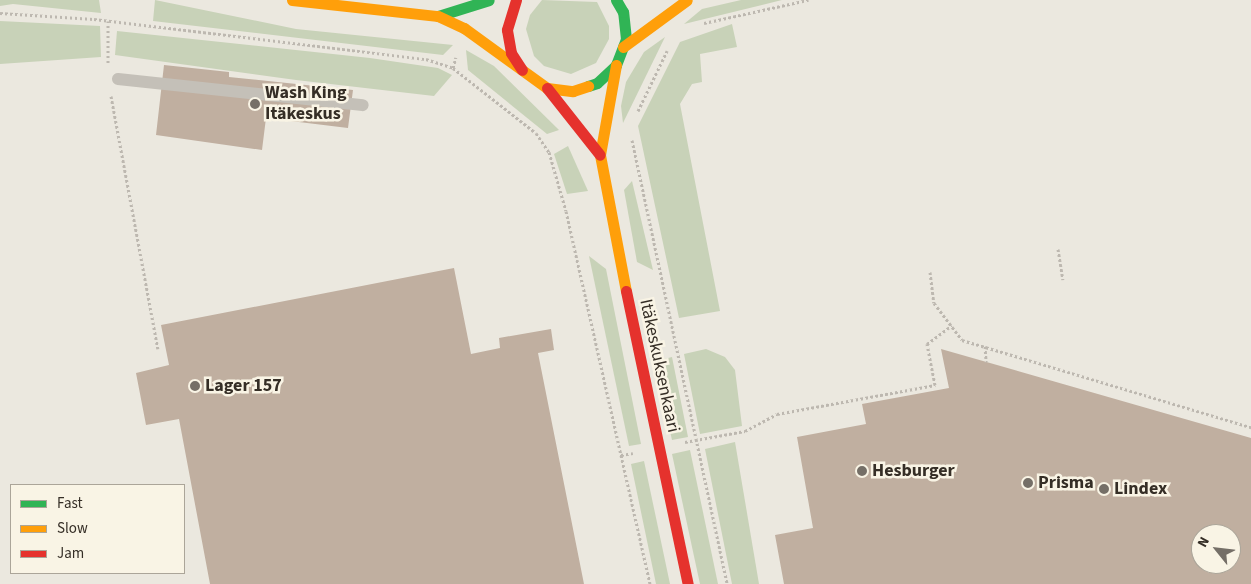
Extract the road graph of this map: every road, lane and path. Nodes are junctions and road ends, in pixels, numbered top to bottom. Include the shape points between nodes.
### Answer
1 (292, 0) edge
2 (488, 0) edge
3 (516, 0) edge
4 (616, 0) edge
5 (687, 0) edge
6 (808, 0) edge
7 (0, 14) edge
8 (438, 16) junction
9 (108, 21) junction
10 (698, 24) dead end
11 (623, 47) junction
12 (668, 48) dead end
13 (616, 65) junction
14 (108, 68) dead end
15 (523, 73) junction
16 (118, 79) dead end
17 (547, 88) junction
18 (110, 92) dead end
19 (363, 106) dead end
20 (634, 118) dead end
21 (632, 135) dead end
22 (600, 155) junction
23 (1058, 249) dead end
24 (930, 272) dead end
25 (1064, 280) dead end
26 (952, 325) junction
27 (985, 346) junction
28 (158, 349) dead end
29 (986, 362) dead end
30 (1251, 428) edge
31 (745, 431) dead end
32 (650, 584) edge
33 (688, 584) edge
34 (727, 584) edge

1 - 8 street
2 - 8 street
3 - 15 street via 507,30 511,53
4 - 11 street via 623,12 626,39
5 - 11 street
6 - 10 path
7 - 9 path
8 - 15 street via 464,28
9 - 14 path
9 - 32 path via 446,64 536,133 549,152 566,211
11 - 13 street
12 - 20 path
13 - 17 street via 597,83 573,91
13 - 22 street, Itäkeskuksenkaari
15 - 17 street
16 - 19 lane
17 - 22 street, Itäkeskuksenkaari
18 - 28 path
21 - 34 path
22 - 33 street, Itäkeskuksenkaari via 608,208
23 - 25 path
24 - 26 path via 934,302
26 - 27 path via 962,340
26 - 31 path via 927,344 934,385 777,414
27 - 29 path
27 - 30 path

